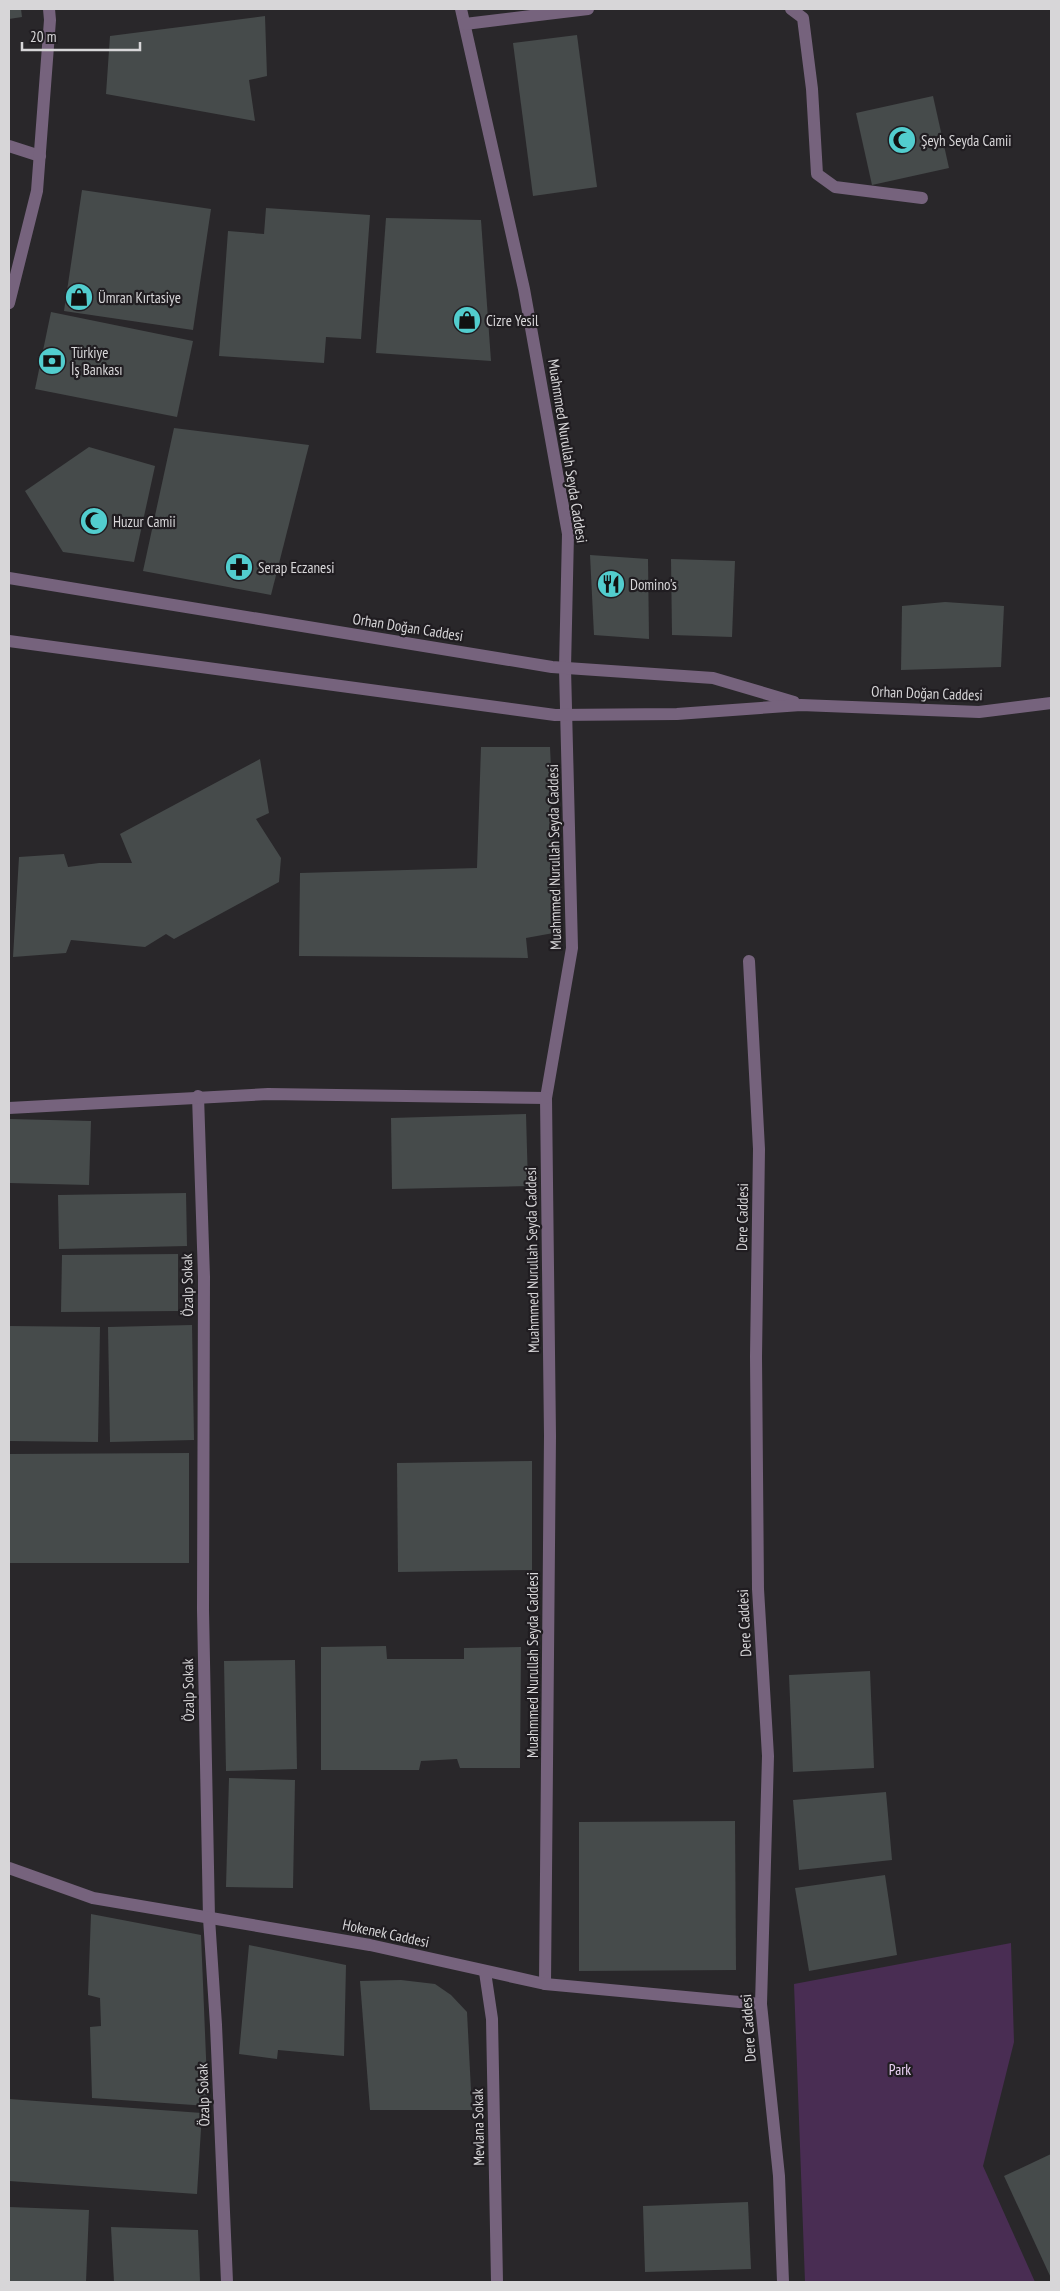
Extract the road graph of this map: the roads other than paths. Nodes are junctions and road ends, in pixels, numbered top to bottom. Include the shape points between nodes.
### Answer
1 (49, 9) edge
2 (461, 9) edge
3 (588, 9) edge
4 (791, 9) edge
5 (465, 24) junction
6 (9, 146) edge
7 (40, 156) junction
8 (922, 198) dead end
9 (9, 303) edge
10 (9, 578) edge
11 (9, 641) edge
12 (565, 668) junction
13 (1051, 703) edge
14 (801, 705) junction
15 (568, 714) junction
16 (749, 961) dead end
17 (198, 1096) junction
18 (546, 1098) junction
19 (9, 1108) edge
20 (9, 1868) edge
21 (209, 1918) junction
22 (485, 1972) junction
23 (545, 1984) junction
24 (761, 2004) junction
25 (227, 2282) edge
26 (497, 2282) edge
27 (783, 2282) edge

1 - 7 street
2 - 5 street, Muahmmed Nurullah Seyda Caddesi
3 - 5 street
4 - 8 street via 803,18 812,89 817,174 835,187
5 - 12 street, Muahmmed Nurullah Seyda Caddesi via 524,289 568,534
6 - 7 street
7 - 9 street via 37,191
10 - 12 street, Orhan Doğan Caddesi
11 - 15 street, Orhan Doğan Caddesi
12 - 14 street, Orhan Doğan Caddesi via 713,678
12 - 15 street, Muahmmed Nurullah Seyda Caddesi
13 - 14 street, Orhan Doğan Caddesi via 980,712
14 - 15 street, Orhan Doğan Caddesi via 677,714
15 - 18 street, Muahmmed Nurullah Seyda Caddesi via 572,948
16 - 24 street, Dere Caddesi via 759,1149 756,1357 758,1588 768,1756
17 - 18 street
17 - 19 street
17 - 21 street, Özalp Sokak via 204,1277 203,1610
18 - 23 street, Muahmmed Nurullah Seyda Caddesi via 550,1436
20 - 21 street, Hokenek Caddesi via 93,1898
21 - 22 street, Hokenek Caddesi via 370,1945
21 - 25 street, Özalp Sokak
22 - 23 street, Hokenek Caddesi
22 - 26 street, Mevlana Sokak via 492,2019
23 - 24 street, Hokenek Caddesi
24 - 27 street, Dere Caddesi via 779,2176

